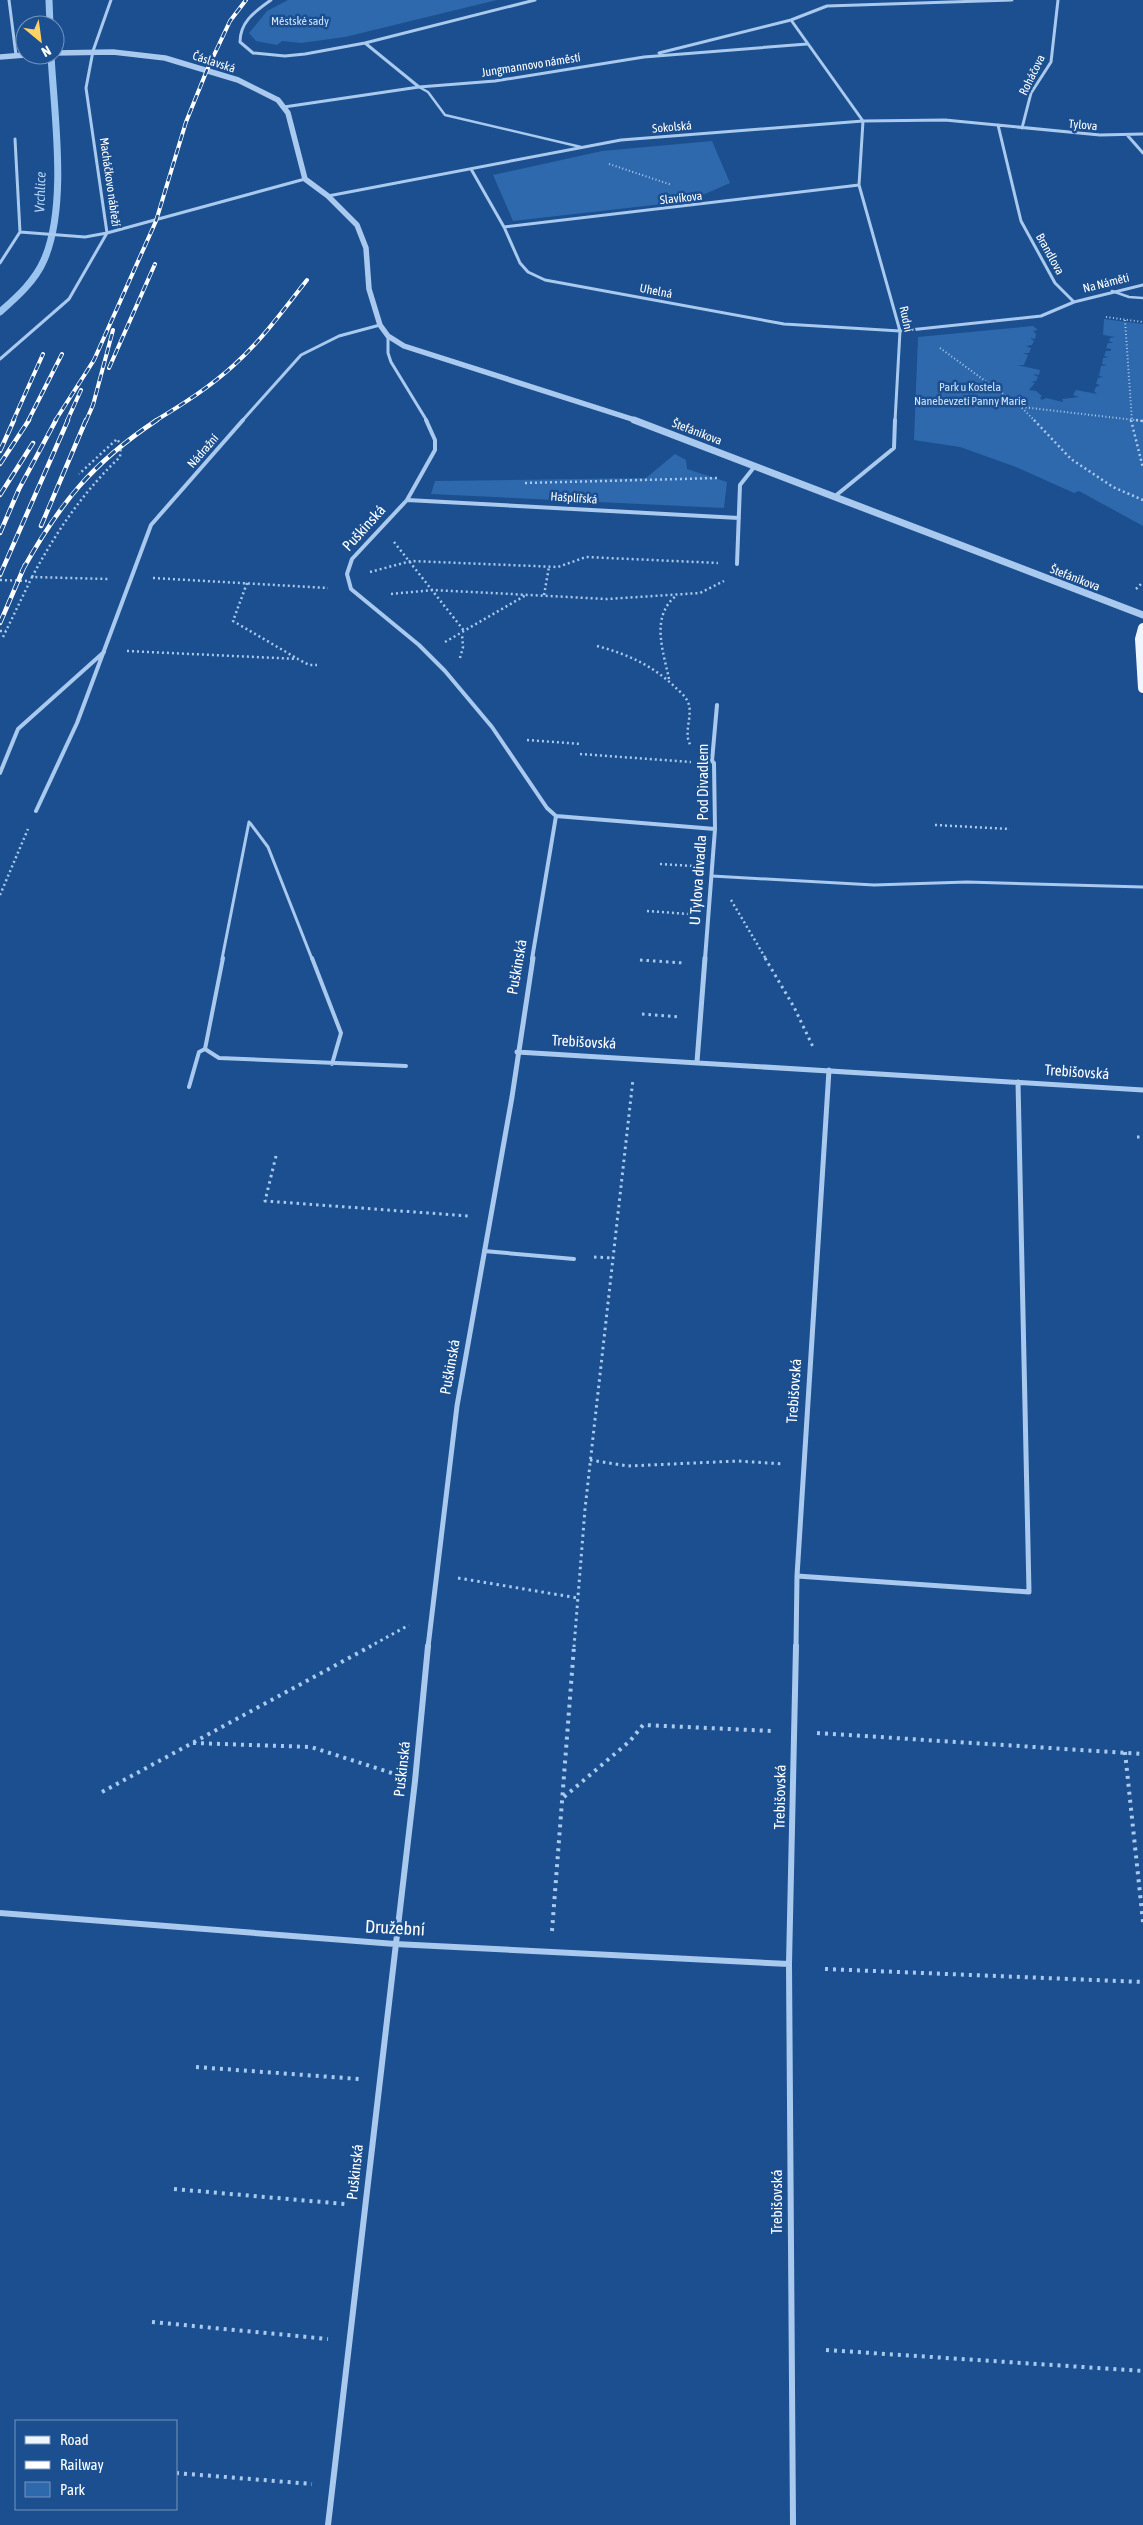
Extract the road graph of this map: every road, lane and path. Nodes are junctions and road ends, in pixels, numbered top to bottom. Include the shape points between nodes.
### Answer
1 (9, 0) edge
2 (111, 0) edge
3 (271, 0) edge
4 (535, 0) edge
5 (916, 0) edge
6 (1012, 0) edge
7 (1058, 0) edge
8 (825, 1) edge
9 (910, 3) junction
10 (827, 6) junction
11 (791, 20) junction
12 (365, 43) junction
13 (807, 44) junction
14 (15, 47) edge
15 (93, 51) junction
16 (65, 52) edge
17 (15, 55) edge
18 (0, 57) edge
19 (644, 57) junction
20 (419, 87) junction
21 (284, 107) junction
22 (863, 121) junction
23 (998, 125) junction
24 (1022, 128) junction
25 (1143, 134) edge
26 (1128, 136) junction
27 (15, 139) dead end
28 (581, 147) junction
29 (1143, 153) edge
30 (608, 164) dead end
31 (471, 169) junction
32 (306, 178) junction
33 (859, 185) junction
34 (676, 187) dead end
35 (328, 196) junction
36 (504, 227) junction
37 (20, 232) junction
38 (107, 233) junction
39 (0, 264) edge
40 (1143, 285) edge
41 (1112, 291) junction
42 (1143, 298) edge
43 (1074, 302) junction
44 (1104, 317) dead end
45 (1125, 320) junction
46 (1143, 322) edge
47 (380, 324) junction
48 (920, 329) junction
49 (900, 331) junction
50 (388, 336) junction
51 (0, 359) edge
52 (1022, 407) junction
53 (1131, 419) junction
54 (1143, 421) edge
55 (756, 466) junction
56 (1143, 468) edge
57 (79, 474) dead end
58 (696, 479) dead end
59 (521, 483) dead end
60 (833, 498) junction
61 (407, 500) junction
62 (1143, 500) edge
63 (739, 518) junction
64 (400, 548) dead end
65 (411, 561) junction
66 (737, 564) junction
67 (549, 567) junction
68 (32, 577) junction
69 (131, 577) junction
70 (153, 578) dead end
71 (349, 578) junction
72 (0, 580) edge
73 (30, 581) junction
74 (247, 583) junction
75 (351, 589) junction
76 (433, 590) junction
77 (700, 593) junction
78 (527, 594) junction
79 (544, 595) junction
80 (361, 597) junction
81 (1143, 615) edge
82 (1143, 628) edge
83 (0, 631) edge
84 (6, 631) junction
85 (465, 632) junction
86 (3, 637) dead end
87 (597, 646) dead end
88 (106, 650) junction
89 (426, 652) junction
90 (298, 659) junction
91 (317, 665) dead end
92 (669, 680) junction
93 (1143, 688) edge
94 (718, 705) dead end
95 (500, 738) junction
96 (581, 744) dead end
97 (580, 754) dead end
98 (713, 762) junction
99 (0, 773) edge
100 (36, 811) joint
101 (556, 816) junction
102 (935, 826) dead end
103 (715, 829) junction
104 (1010, 829) dead end
105 (660, 864) dead end
106 (698, 866) dead end
107 (712, 878) junction
108 (1143, 887) edge
109 (0, 895) edge
110 (647, 911) dead end
111 (692, 915) dead end
112 (640, 960) dead end
113 (687, 964) dead end
114 (642, 1014) dead end
115 (681, 1017) dead end
116 (205, 1049) junction
117 (517, 1052) junction
118 (635, 1059) junction
119 (697, 1062) junction
120 (332, 1064) junction
121 (406, 1066) dead end
122 (815, 1069) junction
123 (829, 1070) junction
124 (1018, 1082) junction
125 (189, 1087) dead end
126 (1143, 1090) edge
127 (1137, 1137) dead end
128 (1143, 1137) edge
129 (276, 1156) dead end
130 (463, 1216) dead end
131 (484, 1251) junction
132 (574, 1259) dead end
133 (590, 1460) junction
134 (803, 1465) junction
135 (436, 1574) junction
136 (797, 1576) junction
137 (578, 1598) junction
138 (431, 1613) junction
139 (795, 1732) junction
140 (192, 1743) junction
141 (1125, 1752) junction
142 (1143, 1754) edge
143 (415, 1781) junction
144 (102, 1792) dead end
145 (564, 1796) junction
146 (1137, 1850) junction
147 (1143, 1850) edge
148 (0, 1912) edge
149 (1143, 1922) edge
150 (395, 1944) junction
151 (550, 1951) junction
152 (790, 1964) junction
153 (825, 1969) dead end
154 (1143, 1982) edge
155 (196, 2068) dead end
156 (379, 2080) junction
157 (174, 2189) dead end
158 (365, 2206) junction
159 (152, 2322) dead end
160 (349, 2342) junction
161 (826, 2350) dead end
162 (1143, 2371) edge
163 (178, 2473) edge
164 (332, 2486) junction
165 (328, 2525) edge
166 (793, 2525) edge

1 - 14 street
2 - 15 street, Macháčkovo nábřeží
3 - 12 street via 253,14 239,34 240,42 253,53 286,56
4 - 12 street
5 - 9 street
6 - 9 street, Jungmannovo náměstí
7 - 24 street, Roháčova via 1051,62 1031,93
8 - 10 street
9 - 10 street, Jungmannovo náměstí
10 - 11 street, Jungmannovo náměstí
11 - 13 street
11 - 19 street, Jungmannovo náměstí
12 - 20 street
13 - 19 street, Jungmannovo náměstí
13 - 22 street
15 - 16 street, Čáslavská
15 - 21 street, Čáslavská via 145,55 190,65 253,86 270,94
15 - 38 street, Macháčkovo nábřeží via 86,88
17 - 18 street
19 - 20 street, Jungmannovo náměstí via 494,81
20 - 21 street, Jungmannovo náměstí
20 - 28 street via 428,92 445,116
21 - 32 street, Čáslavská
22 - 23 street, Sokolská via 945,120
22 - 28 street, Sokolská via 621,140
22 - 33 street, Rudní
23 - 24 street, Sokolská
23 - 43 street, Brandlova via 1021,221 1055,283
24 - 26 street, Tylova
25 - 26 street, Tylova
26 - 29 street
27 - 37 street
28 - 31 street, Sokolská
30 - 34 path
31 - 35 street, Sokolská
31 - 36 street, Uhelná
32 - 35 street
32 - 38 street
33 - 36 street, Slavíkova
33 - 49 street, Rudní
35 - 47 street, Štefánikova via 357,225 366,248 369,289
36 - 49 street, Uhelná via 520,263 528,272 545,280 784,324
37 - 38 street via 85,237
37 - 39 street
38 - 51 street, Macháčkovo nábřeží via 69,299
40 - 41 street, Na Náměti
41 - 42 lane
41 - 43 street, Na Náměti
43 - 48 street via 1041,316
44 - 45 path
45 - 46 path
45 - 53 path
47 - 50 street, Štefánikova
47 - 69 street, Nádražní via 321,341 301,355 151,525
48 - 49 street
48 - 52 path via 928,340
49 - 60 street, Rudní via 894,448
50 - 55 street, Štefánikova via 404,346 643,423
50 - 61 street, Puškinská via 391,362 418,404 435,440 435,450
52 - 53 path
52 - 62 path via 1071,459 1113,487
53 - 54 path
53 - 56 path
55 - 60 street, Štefánikova
55 - 63 street via 740,485
57 - 68 path via 117,439 121,446 120,457 97,478 58,528
58 - 59 path
60 - 81 street, Štefánikova
61 - 63 street, Hašplířská
61 - 71 street, Puškinská via 352,559
63 - 66 street
64 - 65 path
65 - 67 path
65 - 71 path
65 - 76 path
66 - 67 path via 586,557
66 - 77 path via 730,567 726,580
67 - 79 path
68 - 69 path via 82,580
68 - 73 path
69 - 88 street, Nádražní
70 - 74 path
71 - 75 street, Puškinská
72 - 73 path
73 - 84 path
74 - 75 path
74 - 90 path via 233,621
75 - 80 street
76 - 78 path
76 - 80 path
76 - 85 path
77 - 79 path via 607,599
77 - 92 path via 676,595 662,611 660,624
78 - 79 path
78 - 85 path
80 - 89 street
82 - 93 main road via 1140,639
83 - 84 path
84 - 86 path
85 - 89 path
87 - 92 path via 642,660
88 - 90 path
88 - 99 street, Nádražní via 18,728
88 - 100 street, Nádražní via 77,724
89 - 95 street
90 - 91 path
92 - 98 path via 689,704 687,740 697,753
94 - 98 street, Pod Divadlem
95 - 96 path
95 - 101 street via 547,808
97 - 98 path
98 - 103 street, Pod Divadlem
100 - 109 path
101 - 103 street, U Tylova divadla
101 - 117 street, Puškinská
102 - 104 path
103 - 107 street, U Tylova divadla
105 - 106 path
107 - 108 lane via 874,885 967,882
107 - 119 street, U Tylova divadla
107 - 122 path via 731,901 794,1007 813,1046
110 - 111 path
112 - 113 path
114 - 115 path
116 - 120 lane via 219,1058
116 - 120 lane via 249,822 268,847 341,1033
116 - 125 lane via 199,1052
117 - 118 street, Trebišovská
117 - 131 street, Puškinská
118 - 119 street, Trebišovská
118 - 133 path
119 - 122 street, Trebišovská
120 - 121 lane
122 - 123 street, Trebišovská
123 - 124 street, Trebišovská
123 - 134 street, Trebišovská
124 - 126 street, Trebišovská
124 - 136 street via 1029,1592
127 - 128 path
129 - 130 path via 265,1201
131 - 132 lane
131 - 135 street, Puškinská via 457,1406
133 - 134 path via 628,1466 738,1461
133 - 137 path
134 - 136 street, Trebišovská
135 - 137 path
135 - 138 street, Puškinská
136 - 139 street, Trebišovská
137 - 145 path
138 - 140 path
138 - 143 street, Puškinská
139 - 141 path
139 - 145 path via 643,1725 630,1741
139 - 152 street, Trebišovská
140 - 143 path via 311,1747
140 - 144 path
141 - 142 path
141 - 146 path
143 - 150 street, Puškinská
145 - 151 path
146 - 147 path
146 - 149 path
148 - 150 street, Družební
150 - 151 street, Družební
150 - 156 street, Puškinská
151 - 152 street, Družební
152 - 166 street, Trebišovská
153 - 154 path
155 - 156 path
156 - 158 street, Puškinská
157 - 158 path
158 - 160 street, Puškinská
159 - 160 path
160 - 164 street, Puškinská
161 - 162 path
163 - 164 path
164 - 165 street, Puškinská

